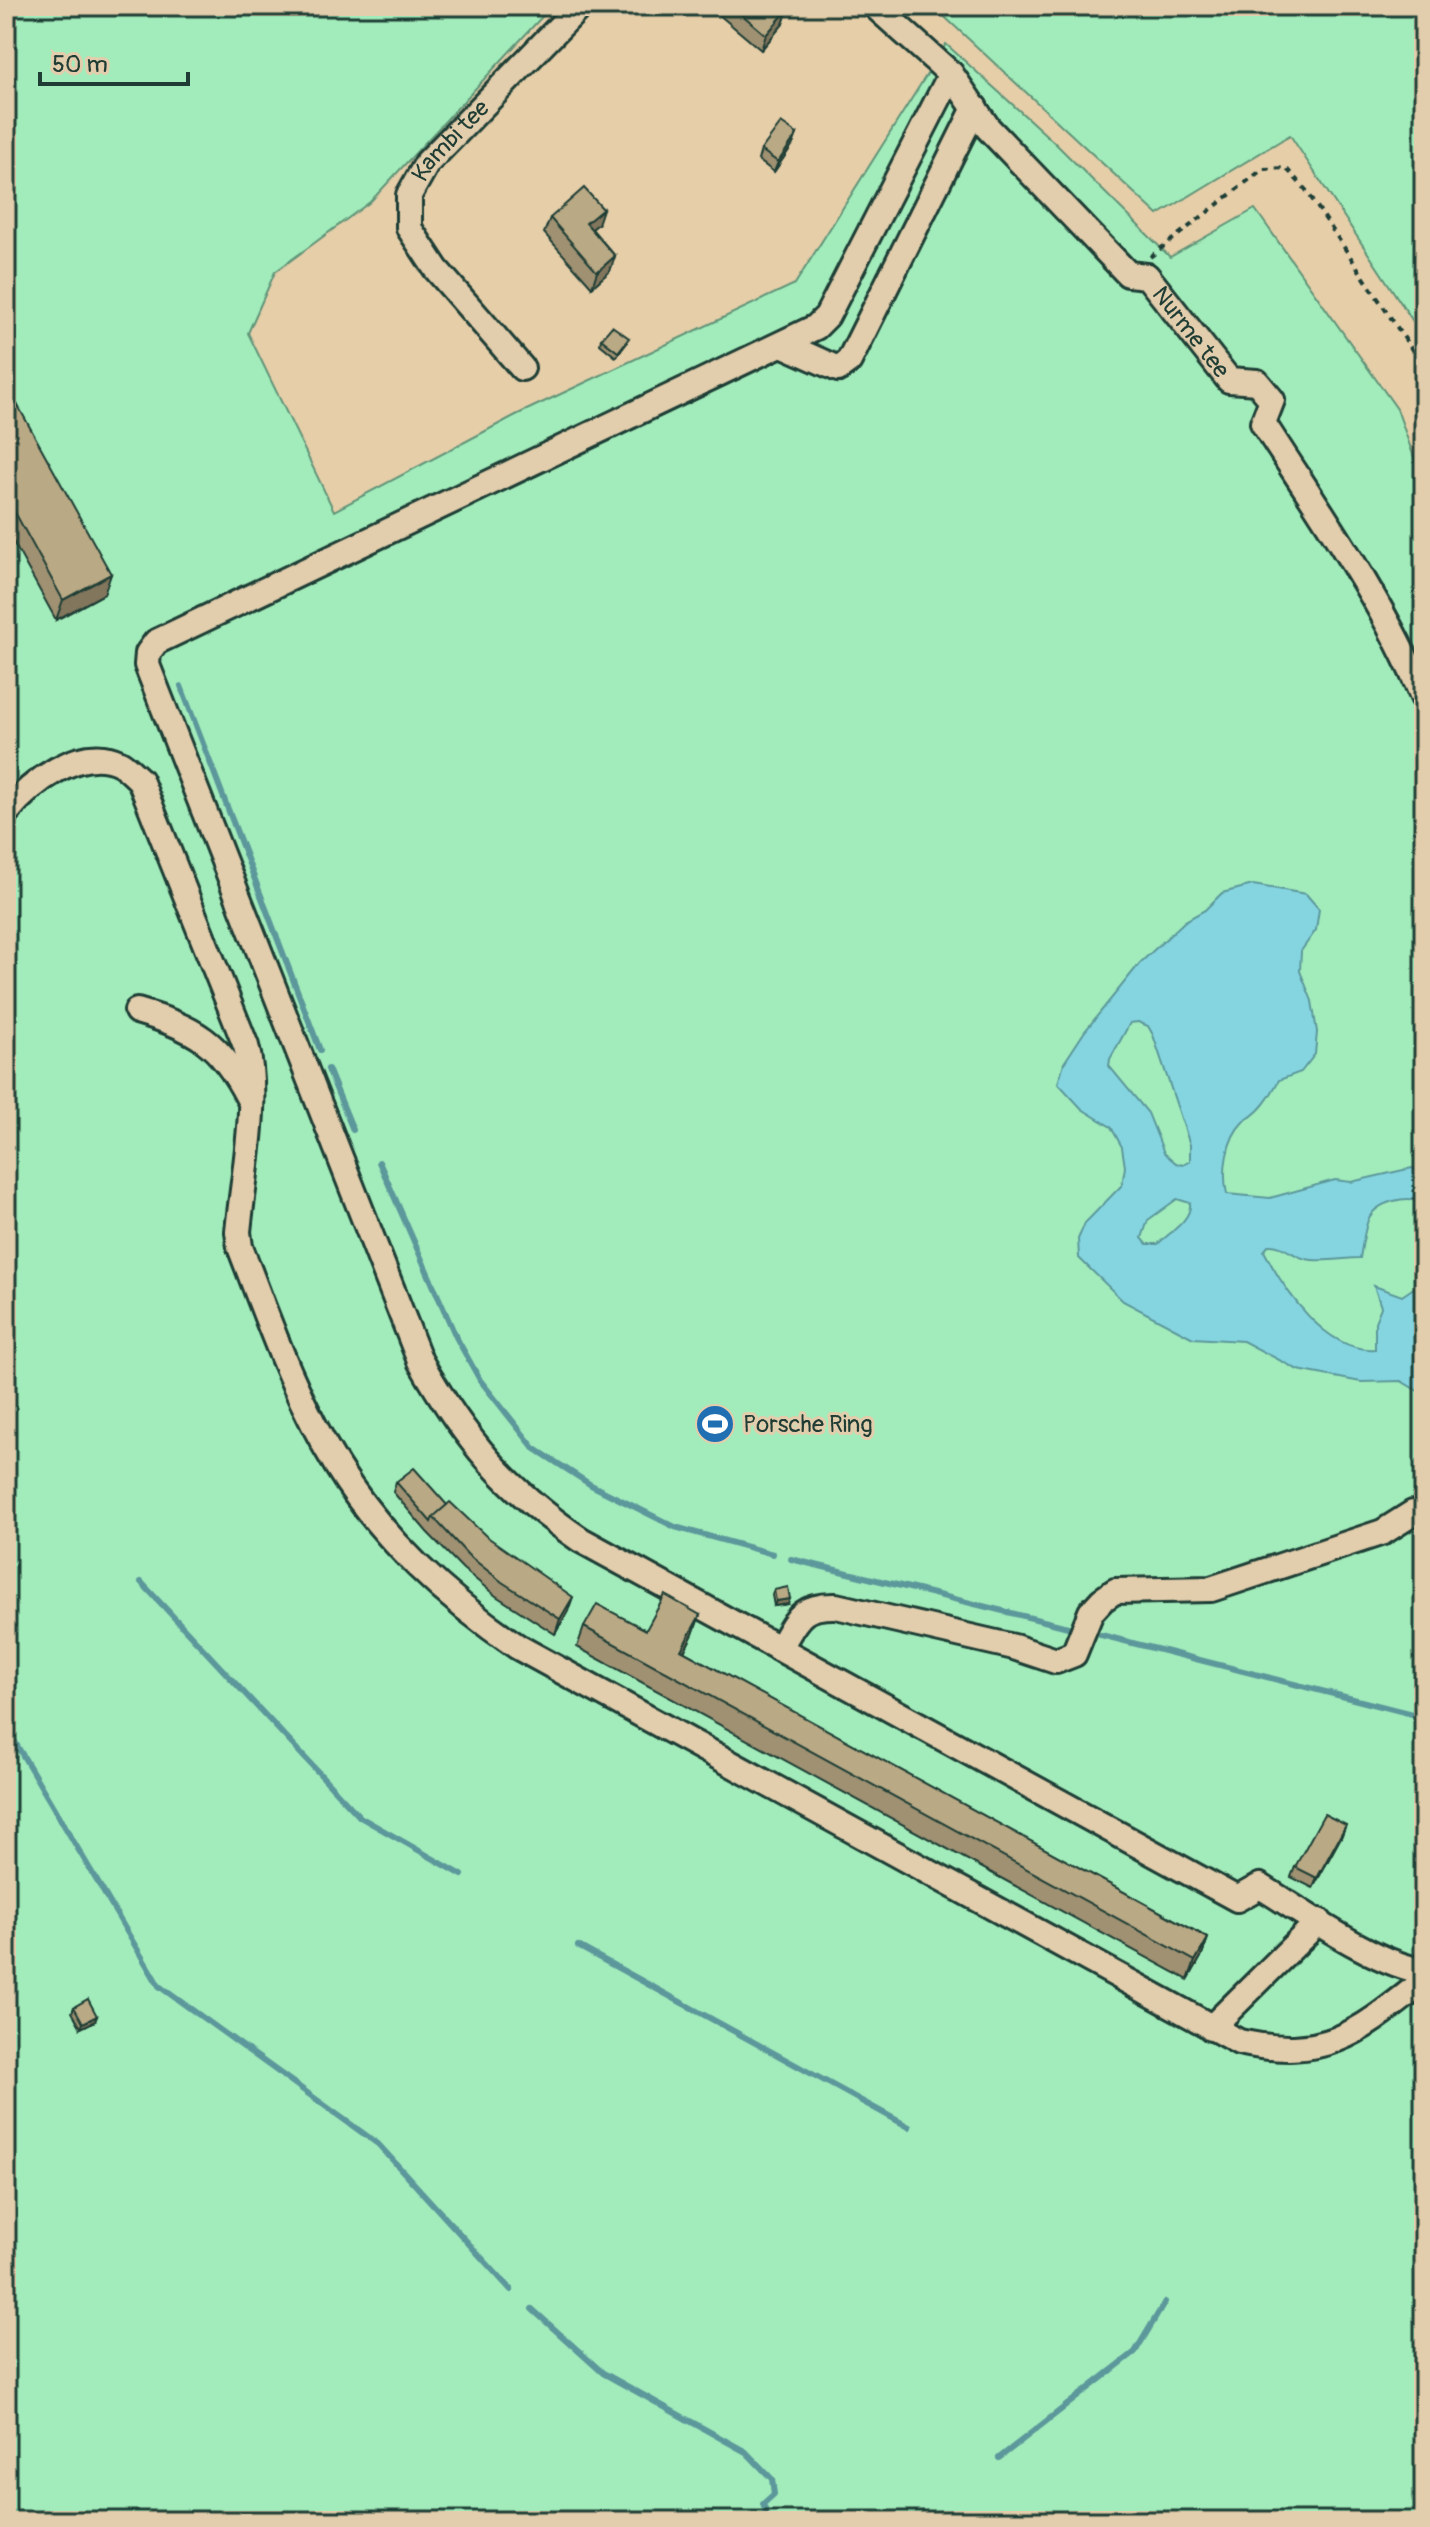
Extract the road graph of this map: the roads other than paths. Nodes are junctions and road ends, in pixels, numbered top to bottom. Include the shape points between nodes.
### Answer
1 (580, 6) edge
2 (875, 6) edge
3 (951, 74) junction
4 (975, 108) junction
5 (782, 344) junction
6 (522, 368) dead end
7 (1423, 697) edge
8 (6, 813) edge
9 (137, 1011) dead end
10 (251, 1103) junction
11 (1413, 1513) dead end
12 (779, 1649) junction
13 (1319, 1921) junction
14 (1424, 1971) edge
15 (1424, 1981) edge
16 (1211, 2028) junction

1 - 6 street, Kambi tee via 427,163 409,195 409,228 422,249
2 - 3 street, Nurme tee
3 - 4 street, Nurme tee
3 - 5 street via 827,316
4 - 5 street via 849,361 838,369
4 - 7 street, Nurme tee via 1128,274 1147,276 1229,380 1257,382 1272,400 1263,423 1403,649
5 - 12 street via 156,642 147,665 420,1361 445,1405 473,1445 544,1515
8 - 10 street via 52,771 90,758 121,764 140,780 246,1046
9 - 10 street via 178,1024 205,1040 234,1070
10 - 16 street via 240,1247 310,1419 338,1468 388,1535 482,1622 518,1647
11 - 12 street via 1383,1532 1211,1589 1115,1591 1091,1612 1074,1654 1056,1661 1014,1647 817,1605 805,1610
12 - 13 street via 1237,1899 1260,1886
13 - 14 street via 1372,1953
13 - 16 street
15 - 16 street via 1367,2026 1319,2046 1264,2047

